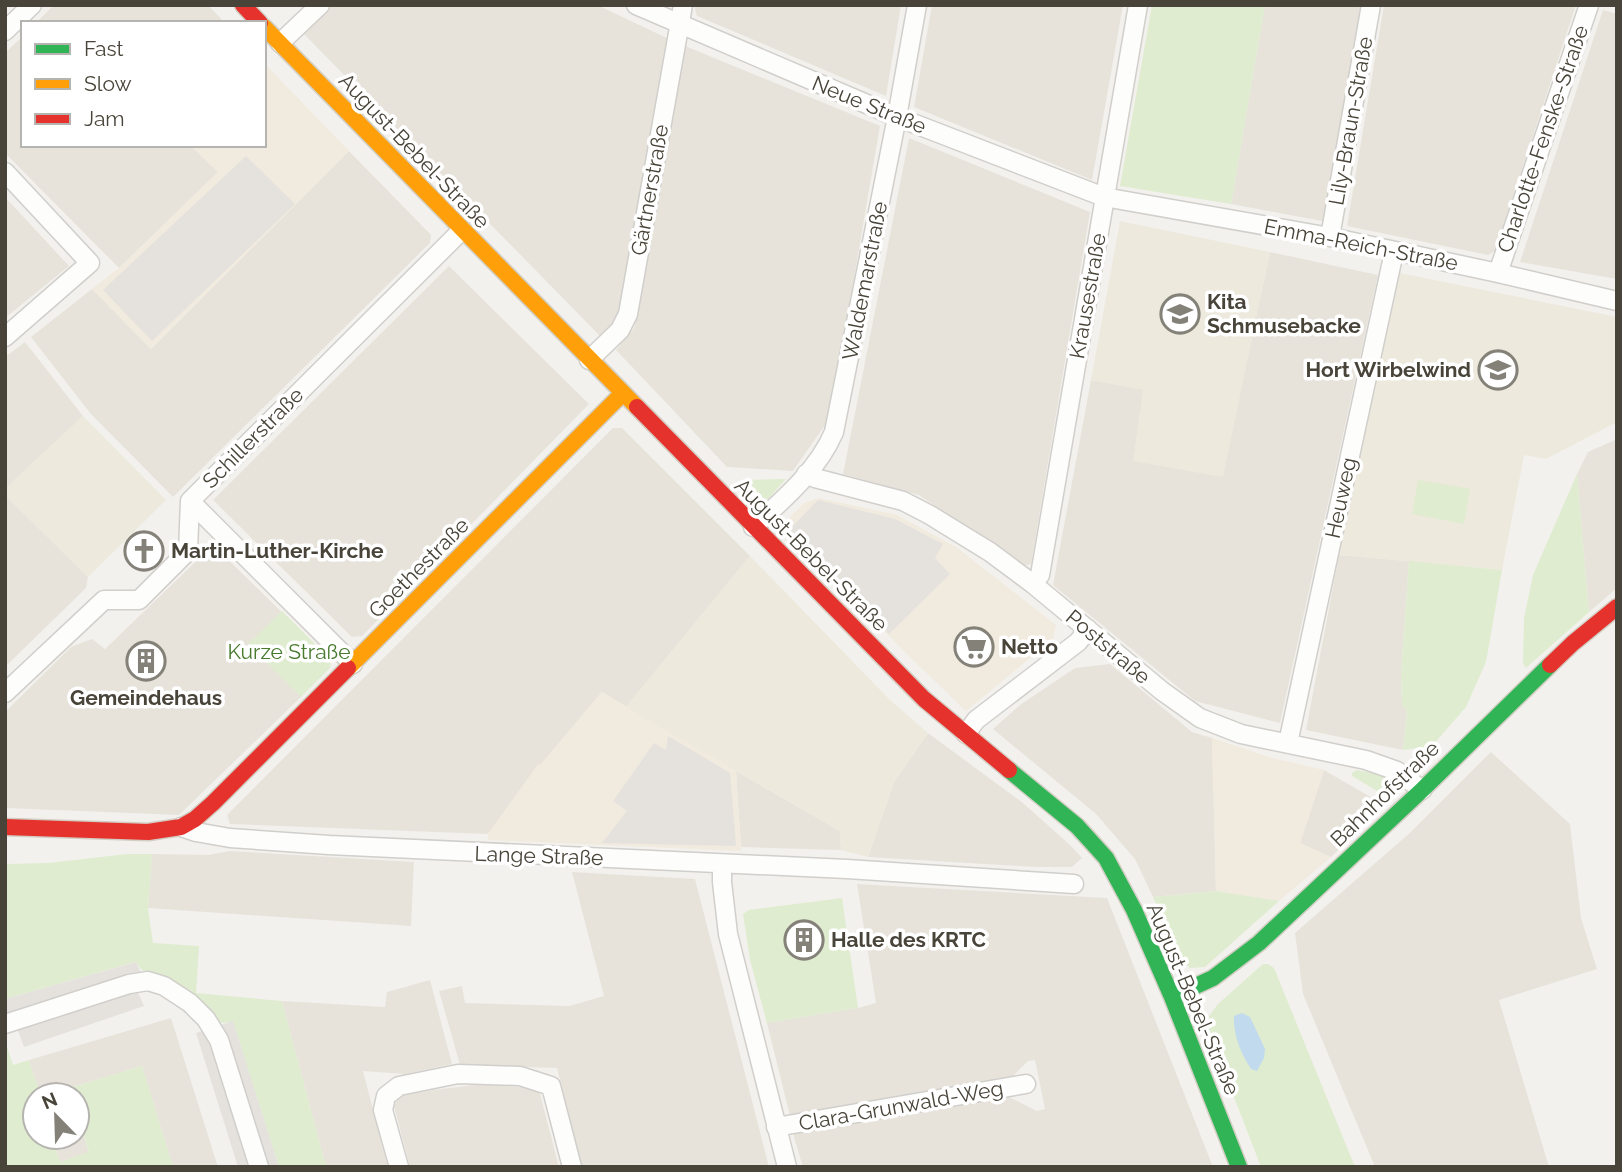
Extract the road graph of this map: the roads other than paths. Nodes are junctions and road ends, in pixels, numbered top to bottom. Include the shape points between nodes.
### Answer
1 (32, 5) edge
2 (243, 5) edge
3 (320, 5) edge
4 (636, 5) edge
5 (683, 5) edge
6 (917, 5) edge
7 (1138, 5) edge
8 (1371, 5) edge
9 (1589, 5) edge
10 (258, 21) edge
11 (680, 25) junction
12 (266, 29) edge
13 (5, 31) edge
14 (280, 43) junction
15 (897, 117) junction
16 (5, 172) edge
17 (1104, 197) junction
18 (463, 230) junction
19 (1330, 237) junction
20 (1394, 251) junction
21 (1498, 273) junction
22 (1617, 301) edge
23 (5, 337) edge
24 (589, 360) junction
25 (623, 393) junction
26 (806, 474) junction
27 (190, 500) junction
28 (753, 527) junction
29 (1033, 584) junction
30 (1617, 607) edge
31 (1088, 629) junction
32 (353, 664) junction
33 (5, 693) edge
34 (966, 734) junction
35 (1287, 743) junction
36 (1422, 790) junction
37 (5, 827) edge
38 (181, 827) junction
39 (722, 864) junction
40 (1074, 884) dead end
41 (1172, 997) junction
42 (5, 1024) edge
43 (1027, 1084) dead end
44 (776, 1127) junction
45 (259, 1167) edge
46 (399, 1167) edge
47 (572, 1167) edge
48 (787, 1167) edge
49 (1239, 1167) edge

1 - 13 street
2 - 10 main road
3 - 14 street
4 - 11 street, Neue Straße
5 - 11 street, Gärtnerstraße
6 - 15 street, Waldemarstraße
7 - 17 street, Krausestraße
8 - 19 street, Lily-Braun-Straße
9 - 21 street, Charlotte-Fenske-Straße
11 - 15 street, Neue Straße
11 - 24 street, Gärtnerstraße via 628,314 620,330
12 - 14 main road, August-Bebel-Straße
14 - 18 main road, August-Bebel-Straße
15 - 17 street, Neue Straße
15 - 26 street, Waldemarstraße via 834,432
16 - 23 street via 90,263
17 - 19 street, Emma-Reich-Straße
17 - 29 street, Krausestraße via 1040,575
18 - 24 main road, August-Bebel-Straße
18 - 27 street, Schillerstraße
19 - 20 street, Emma-Reich-Straße
20 - 21 street, Emma-Reich-Straße
20 - 35 street, Heuweg
21 - 22 street, Emma-Reich-Straße
24 - 25 main road, August-Bebel-Straße
25 - 28 main road, August-Bebel-Straße
25 - 32 main road, Goethestraße
26 - 28 street, Waldemarstraße
26 - 29 street, Poststraße via 903,501 990,552
27 - 32 street
27 - 33 street, Schillerstraße via 188,551 139,600 104,600
28 - 34 main road, August-Bebel-Straße
29 - 31 street, Poststraße
30 - 36 main road, Bahnhofstraße via 1573,643
31 - 34 street via 1078,642 976,720
31 - 35 street, Poststraße via 1200,718 1241,734
32 - 38 main road, Goethestraße via 213,803
34 - 41 main road, August-Bebel-Straße via 1077,826 1106,858 1135,910
35 - 36 street, Poststraße via 1398,771
36 - 41 main road, Bahnhofstraße via 1250,950 1213,978
37 - 38 main road, Lange Straße via 148,832
38 - 39 street, Lange Straße via 230,838 328,845
39 - 40 street, Lange Straße
39 - 44 street via 728,934
41 - 49 main road, August-Bebel-Straße
42 - 45 street via 130,984 164,986 190,1003 219,1040
43 - 44 street, Clara-Grunwald-Weg
44 - 48 street
46 - 47 street via 383,1110 386,1096 398,1086 458,1074 520,1076 551,1086

